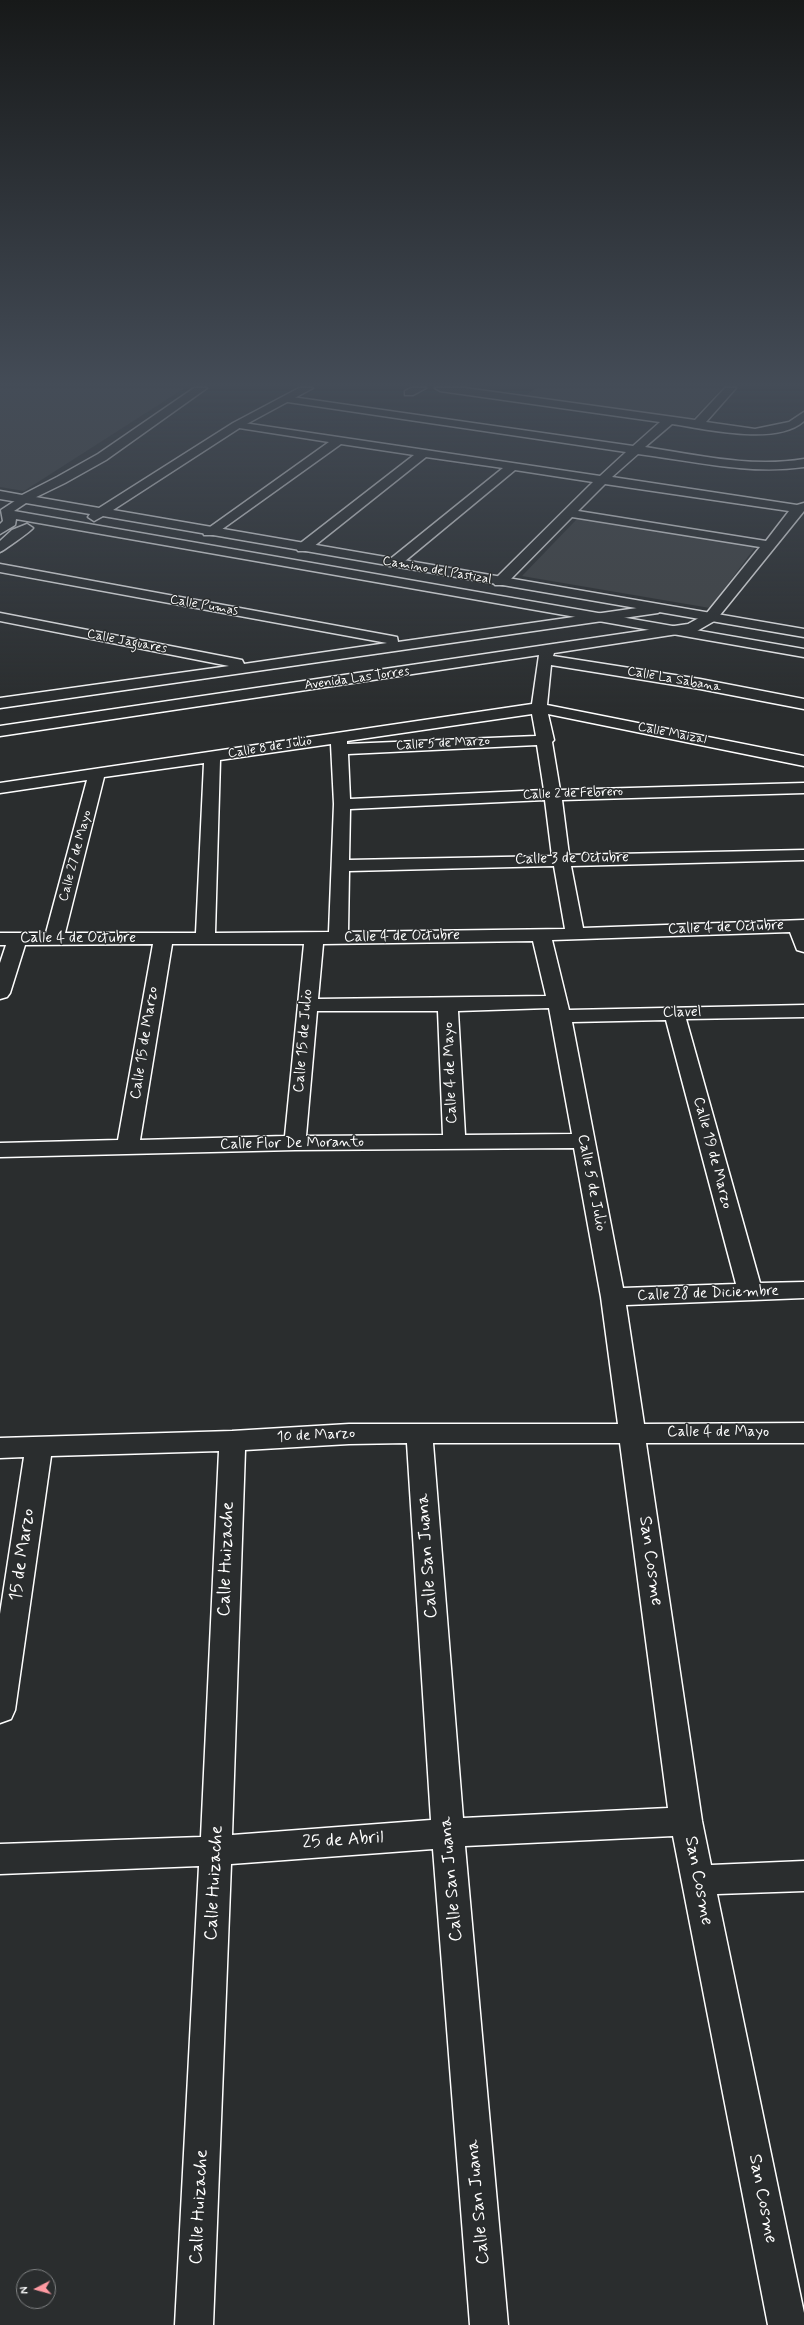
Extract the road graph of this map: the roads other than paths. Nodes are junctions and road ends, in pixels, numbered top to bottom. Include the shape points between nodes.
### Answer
1 (7, 496) edge
2 (30, 496) edge
3 (126, 496) edge
4 (259, 496) edge
5 (369, 496) edge
6 (476, 496) edge
7 (586, 496) edge
8 (722, 496) edge
9 (24, 500) junction
10 (801, 508) edge
11 (3, 513) edge
12 (569, 513) junction
13 (99, 514) junction
14 (63, 524) junction
15 (80, 527) junction
16 (0, 530) edge
17 (209, 532) junction
18 (770, 545) junction
19 (0, 548) edge
20 (303, 548) junction
21 (394, 563) junction
22 (0, 568) edge
23 (500, 582) junction
24 (658, 609) junction
25 (0, 617) edge
26 (711, 617) junction
27 (600, 618) junction
28 (678, 631) junction
29 (804, 633) edge
30 (408, 643) junction
31 (804, 653) edge
32 (546, 655) junction
33 (254, 666) junction
34 (0, 703) edge
35 (804, 704) edge
36 (539, 708) junction
37 (0, 731) edge
38 (546, 740) junction
39 (340, 743) junction
40 (212, 757) junction
41 (804, 760) edge
42 (97, 774) junction
43 (0, 788) edge
44 (804, 788) edge
45 (554, 795) junction
46 (342, 804) junction
47 (804, 855) edge
48 (561, 859) junction
49 (341, 866) junction
50 (800, 926) edge
51 (575, 933) junction
52 (541, 935) junction
53 (54, 938) junction
54 (205, 938) junction
55 (314, 938) junction
56 (338, 938) junction
57 (9, 939) edge
58 (163, 939) junction
59 (804, 946) edge
60 (0, 993) edge
61 (308, 1005) junction
62 (448, 1005) junction
63 (559, 1009) junction
64 (804, 1011) edge
65 (674, 1013) junction
66 (454, 1141) junction
67 (583, 1141) junction
68 (295, 1143) junction
69 (128, 1148) junction
70 (0, 1150) edge
71 (804, 1290) edge
72 (750, 1292) junction
73 (613, 1297) junction
74 (419, 1433) junction
75 (632, 1433) junction
76 (804, 1433) edge
77 (232, 1441) junction
78 (39, 1447) junction
79 (0, 1448) edge
80 (0, 1710) edge
81 (686, 1822) junction
82 (448, 1833) junction
83 (216, 1851) junction
84 (0, 1859) edge
85 (804, 1876) edge
86 (698, 1880) junction
87 (194, 2325) edge
88 (489, 2325) edge
89 (787, 2325) edge

1 - 9 street, Camino del Pastizal
2 - 9 street
3 - 13 street
4 - 17 street
5 - 20 street
6 - 21 street
7 - 12 street
8 - 10 street
9 - 11 street via 12,505
9 - 13 street, Camino del Pastizal
10 - 18 street
11 - 14 street
11 - 16 street via 10,522
12 - 18 street
12 - 23 street
13 - 15 street
13 - 17 street, Camino del Pastizal
14 - 15 street, Camino del Pastizal
14 - 19 street via 33,525 16,533
15 - 27 street, Camino del Pastizal
17 - 20 street, Camino del Pastizal
18 - 26 street
20 - 21 street, Camino del Pastizal
21 - 23 street, Camino del Pastizal
22 - 30 street, Calle Pumas
23 - 24 street, Camino del Pastizal
24 - 26 street, Camino del Pastizal
24 - 27 street, Avenida Las Torres
25 - 33 street, Calle Jaguares
26 - 28 street, Avenida Las Torres via 692,628
26 - 29 street, Camino del Pastizal
27 - 28 street, Camino del Pastizal
27 - 30 street, Avenida Las Torres
28 - 31 street, Camino del Pastizal
28 - 32 street, Avenida Las Torres
30 - 33 street, Avenida Las Torres
32 - 35 street, Calle La Sabana
32 - 36 street
32 - 37 street, Avenida Las Torres
33 - 34 street, Avenida Las Torres
36 - 38 street
36 - 39 street, Calle 8 de Julio
36 - 41 street, Calle Maizal
38 - 39 street, Calle 5 de Marzo
38 - 45 street
39 - 40 street, Calle 8 de Julio
39 - 46 street
40 - 42 street, Calle 8 de Julio
40 - 54 street
42 - 43 street, Calle 8 de Julio
42 - 53 street, Calle 27 de Mayo
44 - 45 street, Calle 2 de Febrero
45 - 46 street, Calle 2 de Febrero
45 - 48 street
46 - 49 street
47 - 48 street, Calle 3 de Octubre
48 - 49 street, Calle 3 de Octubre
48 - 51 street
49 - 56 street
50 - 51 street, Calle 4 de Octubre
50 - 59 street
51 - 52 street, Calle 4 de Octubre
52 - 56 street, Calle 4 de Octubre
52 - 63 street, Calle 5 de Julio
53 - 57 street, Calle 4 de Octubre
53 - 58 street, Calle 4 de Octubre
54 - 55 street, Calle 4 de Octubre
54 - 58 street, Calle 4 de Octubre
55 - 56 street, Calle 4 de Octubre
55 - 61 street, Calle 15 de Julio
57 - 60 street
58 - 69 street, Calle 15 de Marzo
61 - 62 street, Clavel
61 - 68 street, Calle 15 de Julio
62 - 63 street, Clavel
62 - 66 street, Calle 4 de Mayo
63 - 65 street, Clavel
63 - 67 street, Calle 5 de Julio
64 - 65 street, Clavel
65 - 72 street, Calle 19 de Marzo
66 - 67 street, Calle Flor De Moranto
66 - 68 street, Calle Flor De Moranto
67 - 73 street, Calle 5 de Julio
68 - 69 street, Calle Flor De Moranto
69 - 70 street, Calle Flor De Moranto
71 - 72 street, Calle 28 de Diciembre
72 - 73 street, Calle 28 de Diciembre
73 - 75 street, Calle 5 de Julio
74 - 75 street, 10 de Marzo
74 - 77 street, 10 de Marzo
74 - 82 street, Calle San Juana
75 - 76 street, Calle 4 de Mayo
75 - 81 street, San Cosme
77 - 78 street, 10 de Marzo
77 - 83 street, Calle Huizache
78 - 79 street, 10 de Marzo
78 - 80 street, 15 de Marzo
81 - 82 street, 25 de Abril
81 - 86 street, San Cosme
82 - 83 street, 25 de Abril
82 - 88 street, Calle San Juana
83 - 84 street, 25 de Abril
83 - 87 street, Calle Huizache
85 - 86 street
86 - 89 street, San Cosme

